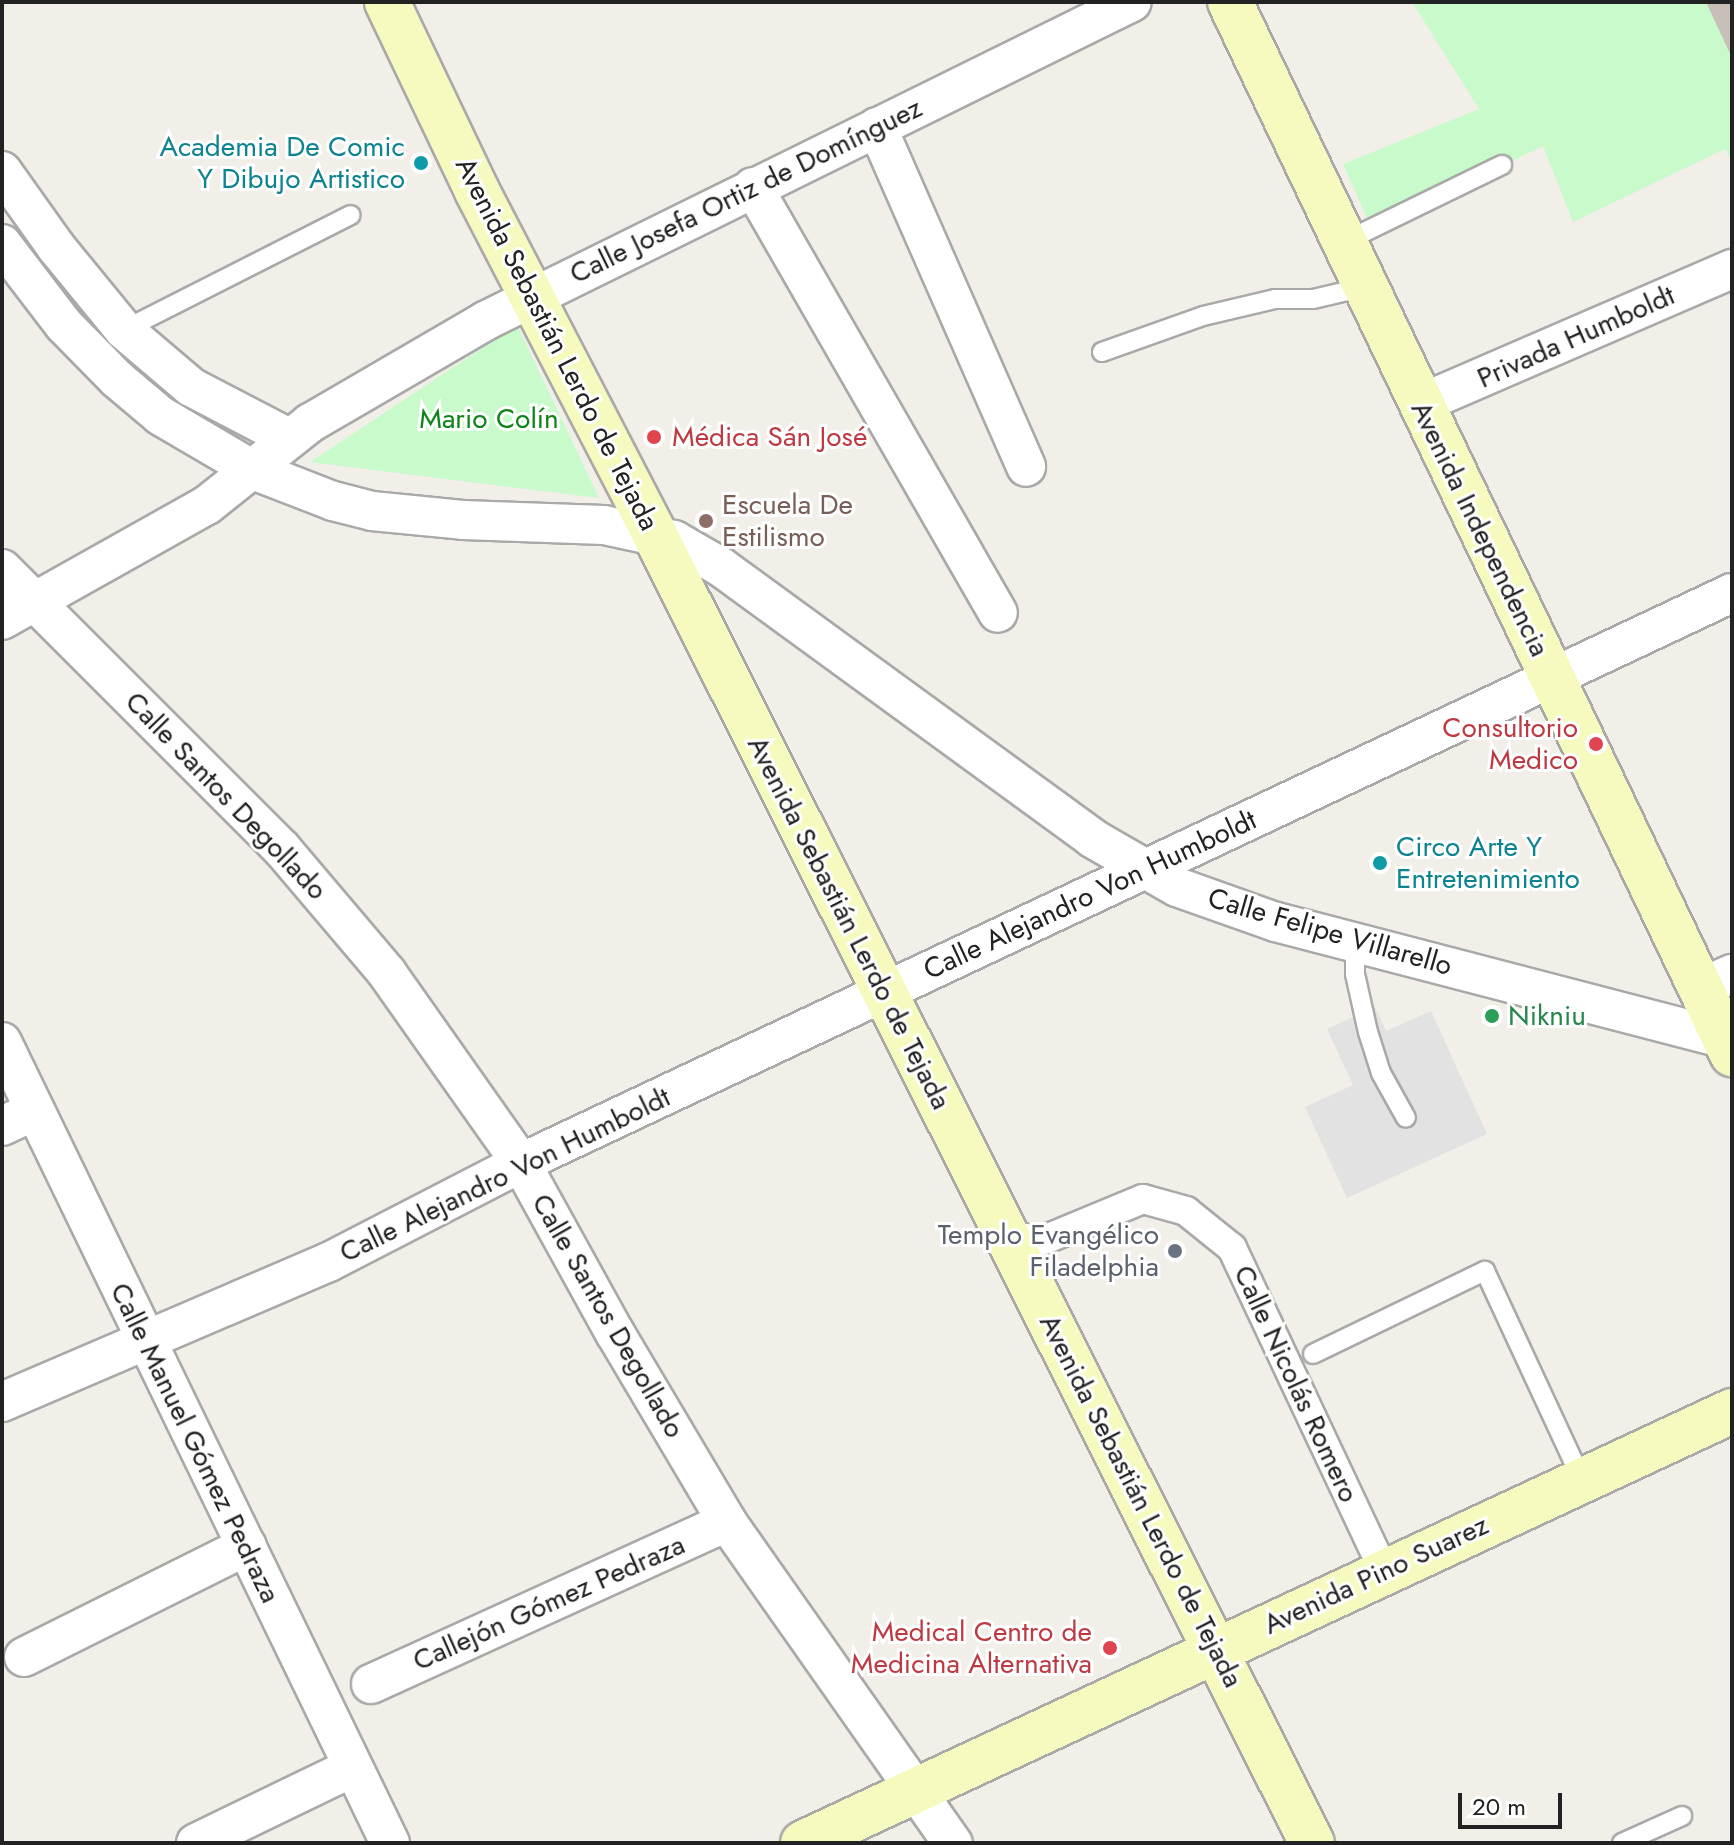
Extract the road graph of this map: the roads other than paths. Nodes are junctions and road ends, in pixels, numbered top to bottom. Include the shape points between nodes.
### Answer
1 (387, 2) edge
2 (1132, 2) edge
3 (1230, 2) edge
4 (877, 127) junction
5 (1502, 165) dead end
6 (2, 171) edge
7 (753, 187) junction
8 (351, 215) dead end
9 (1344, 242) junction
10 (2, 244) edge
11 (1732, 269) edge
12 (1365, 287) junction
13 (531, 297) junction
14 (124, 330) junction
15 (1102, 352) dead end
16 (1420, 404) junction
17 (289, 438) junction
18 (1026, 467) dead end
19 (253, 470) junction
20 (654, 533) junction
21 (2, 569) edge
22 (1732, 593) edge
23 (18, 612) edge
24 (998, 613) dead end
25 (1552, 679) junction
26 (1141, 869) junction
27 (1355, 941) junction
28 (1716, 981) edge
29 (884, 993) junction
30 (2, 1042) edge
31 (1728, 1047) edge
32 (1406, 1118) dead end
33 (18, 1119) edge
34 (521, 1163) junction
35 (1007, 1236) junction
36 (144, 1341) junction
37 (1313, 1354) dead end
38 (2, 1402) edge
39 (1732, 1411) edge
40 (1582, 1480) junction
41 (727, 1522) junction
42 (247, 1546) junction
43 (1384, 1571) junction
44 (1215, 1648) junction
45 (24, 1657) dead end
46 (371, 1684) dead end
47 (353, 1767) junction
48 (918, 1789) junction
49 (1682, 1816) dead end
50 (196, 1843) edge
51 (390, 1843) edge
52 (803, 1843) edge
53 (953, 1843) edge
54 (1312, 1843) edge
55 (1622, 1843) edge

1 - 13 main road, Avenida Sebastián Lerdo de Tejada
2 - 4 street, Calle Josefa Ortiz de Domínguez
3 - 9 main road, Avenida Independencia
4 - 7 street, Calle Josefa Ortiz de Domínguez
4 - 18 street
5 - 9 lane
6 - 14 street
7 - 13 street, Calle Josefa Ortiz de Domínguez
7 - 24 street
8 - 14 lane
9 - 12 main road, Avenida Independencia
10 - 19 street, Calle Felipe Villarello via 64,325 117,379 171,423
11 - 16 street, Privada Humboldt
12 - 15 lane via 1313,299 1275,299 1203,316
12 - 16 main road, Avenida Independencia
13 - 17 street, Calle Josefa Ortiz de Domínguez via 376,382
13 - 20 main road, Avenida Sebastián Lerdo de Tejada
14 - 17 street via 191,387
16 - 25 main road, Avenida Independencia
17 - 19 street, Calle Josefa Ortiz de Domínguez
19 - 20 street, Calle Felipe Villarello via 372,511 604,525
19 - 23 street, Calle Josefa Ortiz de Domínguez via 207,505
20 - 26 street, Calle Felipe Villarello via 721,567
20 - 29 main road, Avenida Sebastián Lerdo de Tejada
21 - 23 street, Calle Santos Degollado
22 - 25 street, Calle Alejandro Von Humboldt
23 - 34 street, Calle Santos Degollado via 282,849 396,985
25 - 26 street, Calle Alejandro Von Humboldt
25 - 28 main road, Avenida Independencia
26 - 27 street, Calle Felipe Villarello via 1276,922
26 - 29 street, Calle Alejandro Von Humboldt
27 - 31 street, Calle Felipe Villarello
27 - 32 lane via 1355,974 1368,1032 1381,1073
28 - 31 main road, Avenida Independencia
29 - 34 street, Calle Alejandro Von Humboldt
29 - 35 main road, Avenida Sebastián Lerdo de Tejada
30 - 33 street, Calle Manuel Gómez Pedraza
33 - 36 street, Calle Manuel Gómez Pedraza
34 - 36 street, Calle Alejandro Von Humboldt via 329,1262
34 - 41 street, Calle Santos Degollado
35 - 43 street, Calle Nicolás Romero via 1044,1240 1143,1199 1186,1211 1232,1248
35 - 44 main road, Avenida Sebastián Lerdo de Tejada
36 - 38 street, Calle Alejandro Von Humboldt
36 - 42 street, Calle Manuel Gómez Pedraza
37 - 40 lane via 1485,1271
39 - 40 main road, Avenida Pino Suarez
40 - 43 main road, Avenida Pino Suarez
41 - 46 street, Callejón Gómez Pedraza
41 - 48 street, Calle Santos Degollado
42 - 45 street
42 - 47 street, Calle Manuel Gómez Pedraza
43 - 44 main road, Avenida Pino Suarez
44 - 48 main road, Avenida Pino Suarez
44 - 54 main road, Avenida Sebastián Lerdo de Tejada
47 - 50 street
47 - 51 street, Calle Manuel Gómez Pedraza
48 - 52 main road, Avenida Pino Suarez
48 - 53 street, Calle Santos Degollado
49 - 55 lane

